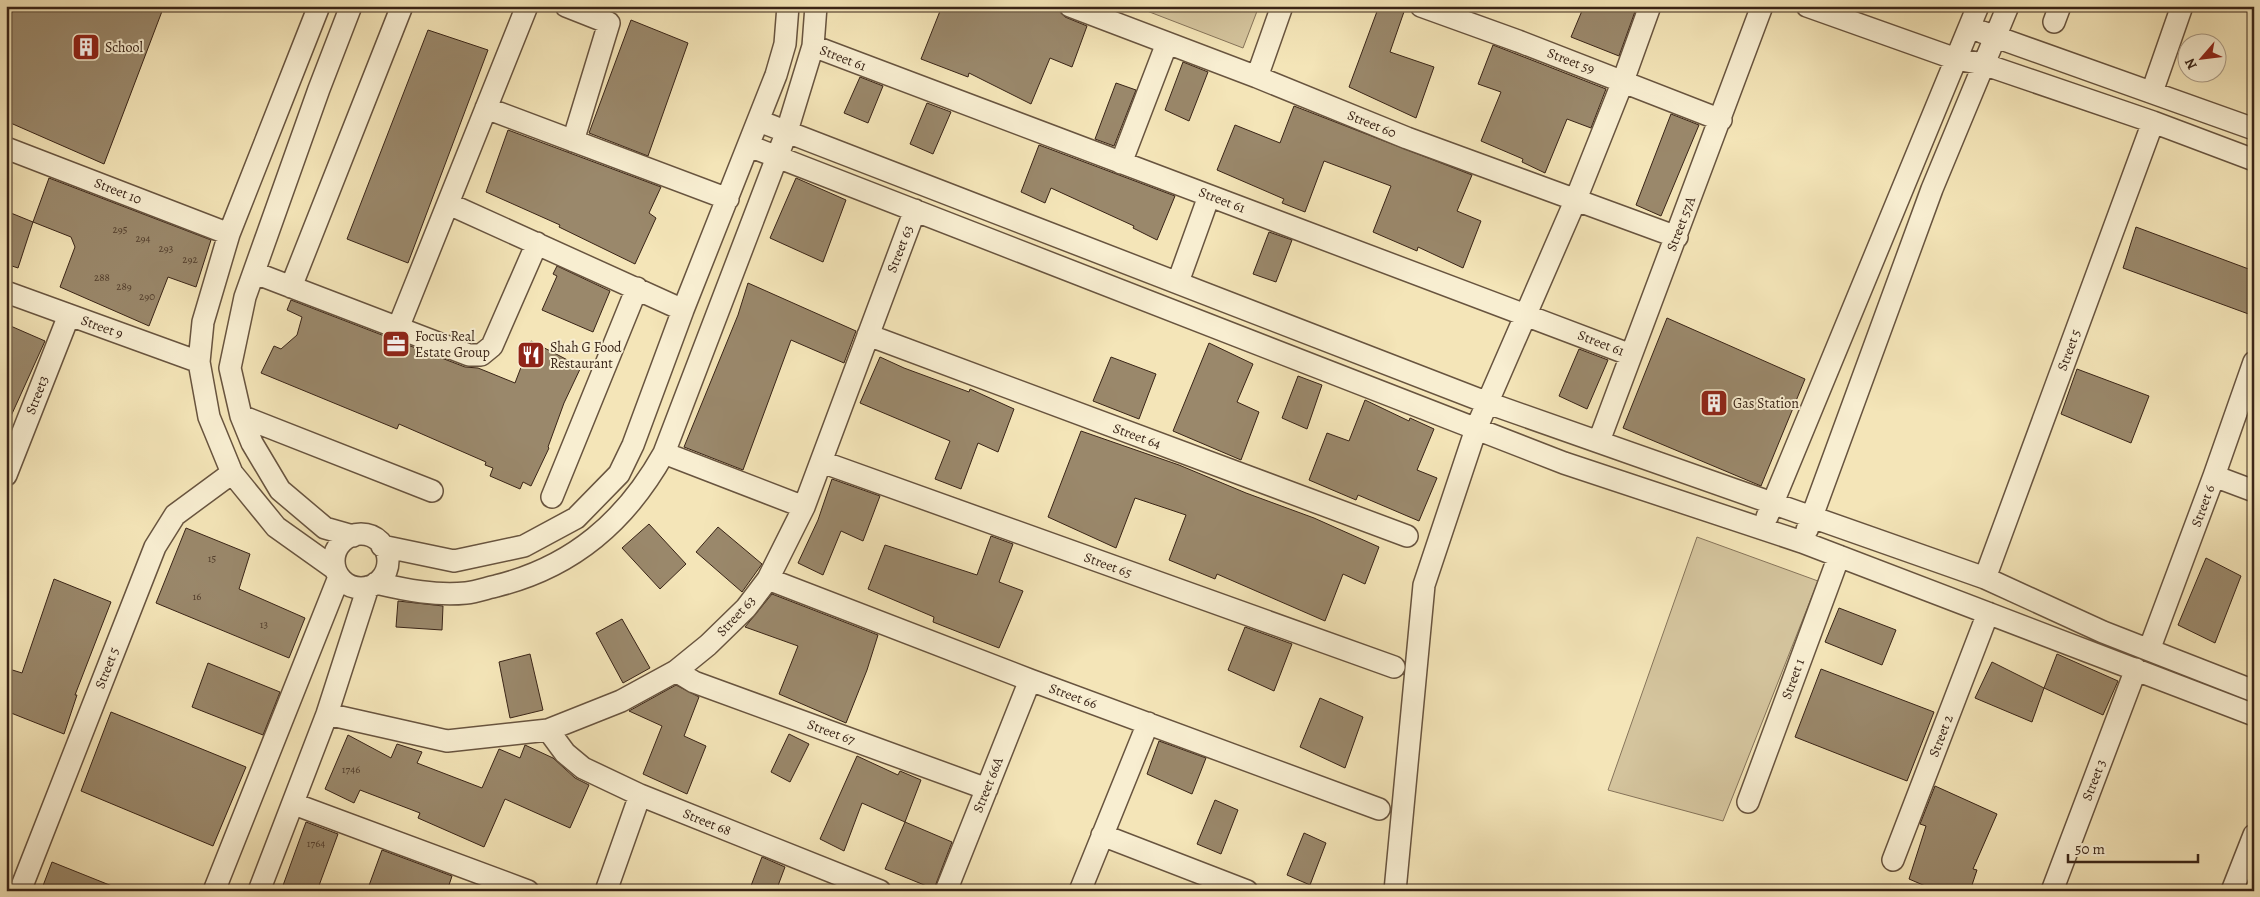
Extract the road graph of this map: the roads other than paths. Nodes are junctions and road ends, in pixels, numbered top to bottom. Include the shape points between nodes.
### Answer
1 (319, 6) edge
2 (351, 6) edge
3 (402, 6) edge
4 (527, 6) edge
5 (566, 6) edge
6 (788, 6) edge
7 (816, 6) edge
8 (1070, 6) edge
9 (1282, 6) edge
10 (1420, 6) edge
11 (1650, 6) edge
12 (1762, 6) edge
13 (1807, 6) edge
14 (1978, 6) edge
15 (2008, 6) edge
16 (2182, 6) edge
17 (1970, 28) junction
18 (1996, 37) junction
19 (1167, 43) junction
20 (813, 46) junction
21 (1956, 59) junction
22 (1983, 64) junction
23 (1257, 77) junction
24 (291, 80) junction
25 (1623, 81) junction
26 (319, 89) junction
27 (2152, 92) junction
28 (486, 108) junction
29 (2213, 114) junction
30 (1721, 120) junction
31 (759, 121) junction
32 (2153, 122) junction
33 (2254, 129) edge
34 (787, 131) junction
35 (573, 141) junction
36 (2204, 141) junction
37 (749, 146) junction
38 (6, 148) edge
39 (777, 157) junction
40 (2254, 160) edge
41 (1121, 163) junction
42 (1906, 179) junction
43 (1932, 189) junction
44 (1209, 196) junction
45 (728, 199) junction
46 (1576, 199) junction
47 (449, 204) junction
48 (915, 210) junction
49 (229, 234) junction
50 (1676, 237) junction
51 (537, 242) junction
52 (255, 273) junction
53 (1178, 282) junction
54 (291, 287) junction
55 (637, 288) junction
56 (6, 292) edge
57 (683, 310) junction
58 (69, 315) junction
59 (1527, 315) junction
60 (398, 328) junction
61 (868, 335) junction
62 (1630, 355) junction
63 (199, 362) junction
64 (2254, 362) edge
65 (1488, 403) junction
66 (241, 416) junction
67 (1476, 429) junction
68 (1599, 441) junction
69 (664, 452) junction
70 (822, 462) junction
71 (232, 472) junction
72 (6, 475) edge
73 (2214, 476) junction
74 (432, 491) dead end
75 (2254, 491) edge
76 (552, 497) dead end
77 (1774, 504) junction
78 (804, 507) junction
79 (1811, 517) junction
80 (1761, 528) junction
81 (353, 536) junction
82 (1407, 536) dead end
83 (1802, 542) junction
84 (382, 546) junction
85 (1839, 556) junction
86 (337, 573) junction
87 (1985, 578) junction
88 (768, 579) junction
89 (372, 585) junction
90 (1988, 612) junction
91 (2103, 632) junction
92 (2149, 650) junction
93 (2095, 653) junction
94 (1394, 667) dead end
95 (2136, 669) junction
96 (676, 671) junction
97 (1030, 680) junction
98 (2254, 691) edge
99 (327, 714) junction
100 (2254, 715) edge
101 (1148, 723) junction
102 (548, 730) junction
103 (987, 789) junction
104 (640, 795) junction
105 (1748, 802) dead end
106 (294, 804) junction
107 (1379, 809) dead end
108 (1102, 835) junction
109 (2254, 835) edge
110 (1893, 860) dead end
111 (1224, 886) edge
112 (878, 890) edge
113 (20, 891) edge
114 (214, 891) edge
115 (260, 891) edge
116 (528, 891) edge
117 (606, 891) edge
118 (946, 891) edge
119 (1080, 891) edge
120 (1247, 891) edge
121 (1395, 891) edge
122 (2052, 891) edge
123 (2232, 891) edge

1 - 24 street
2 - 26 street
3 - 54 street
4 - 28 street
5 - 35 street via 609,23
6 - 31 street via 785,44
7 - 20 street
8 - 19 street, Street 60
9 - 23 street
10 - 25 street, Street 59
11 - 25 street
12 - 30 street, Street 57A
13 - 21 street
14 - 17 street
15 - 18 street
16 - 27 street
17 - 18 street
17 - 21 street
18 - 22 street
18 - 27 street
19 - 23 street, Street 60
19 - 41 street
20 - 34 street
20 - 41 street, Street 61
21 - 22 street
21 - 42 street
22 - 32 street
22 - 43 street
23 - 46 street, Street 60 via 1407,138
24 - 26 street
24 - 49 street
25 - 30 street, Street 59
25 - 46 street
26 - 52 street
27 - 29 street
28 - 35 street
28 - 47 street
29 - 33 street
29 - 36 street
30 - 50 street, Street 57A
31 - 34 street
31 - 37 street
32 - 36 street
32 - 87 street, Street 5
34 - 39 street
34 - 53 street
35 - 45 street
36 - 40 street
37 - 39 street
37 - 45 street
38 - 49 street, Street 10
39 - 48 street
39 - 69 street
41 - 44 street, Street 61
42 - 43 street
42 - 77 street
43 - 79 street
44 - 53 street
44 - 59 street, Street 61
45 - 57 street
46 - 50 street, Street 60
46 - 59 street
47 - 51 street
47 - 60 street
48 - 61 street, Street 63
48 - 67 street
49 - 63 street via 202,322
50 - 62 street, Street 57A
51 - 55 street
51 - 60 street via 492,346 481,355 469,355
52 - 54 street
52 - 66 street via 245,298 230,368
53 - 65 street
54 - 60 street
55 - 57 street
55 - 76 street
56 - 58 street, Street 9
57 - 84 street via 633,446 619,474 576,518 524,546 454,561
58 - 63 street, Street 9
58 - 72 street, Street3
59 - 62 street, Street 61
59 - 65 street
61 - 70 street, Street 63
61 - 82 street, Street 64
62 - 68 street, Street 57A
63 - 71 street via 209,417
64 - 73 street, Street 6
65 - 67 street
65 - 68 street
66 - 74 street
66 - 81 street via 252,443 280,490 325,528
67 - 80 street via 1564,463
67 - 121 street via 1424,585
68 - 77 street
69 - 78 street
69 - 89 street via 646,484 627,508 602,532 549,568 521,580 467,593 420,593
70 - 78 street, Street 63
70 - 94 street, Street 65
71 - 86 street via 276,527
71 - 113 street, Street 5 via 175,515 155,547
73 - 75 street
73 - 92 street, Street 6
77 - 79 street
77 - 80 street
78 - 88 street, Street 63
79 - 83 street
79 - 87 street
80 - 83 street
81 - 84 street via 369,536
81 - 86 street via 345,539 335,552
83 - 85 street
84 - 89 street via 386,570
85 - 90 street
85 - 105 street, Street 1
86 - 89 street via 352,586
86 - 114 street
87 - 91 street
88 - 96 street, Street 63 via 746,608
88 - 97 street, Street 66
89 - 99 street
90 - 93 street
90 - 110 street, Street 2
91 - 92 street
91 - 93 street
92 - 98 street
93 - 95 street
95 - 100 street
95 - 122 street, Street 3
96 - 102 street, Street 63 via 621,701
96 - 103 street, Street 67 via 694,682
97 - 101 street, Street 66
97 - 103 street, Street 66A
99 - 102 street, Street 63 via 447,741
99 - 106 street
101 - 107 street, Street 66
101 - 108 street
102 - 104 street, Street 68 via 583,768
103 - 118 street, Street 66A
104 - 112 street, Street 68
104 - 117 street
106 - 115 street
106 - 116 street
108 - 111 street
108 - 119 street
109 - 123 street
111 - 120 street

